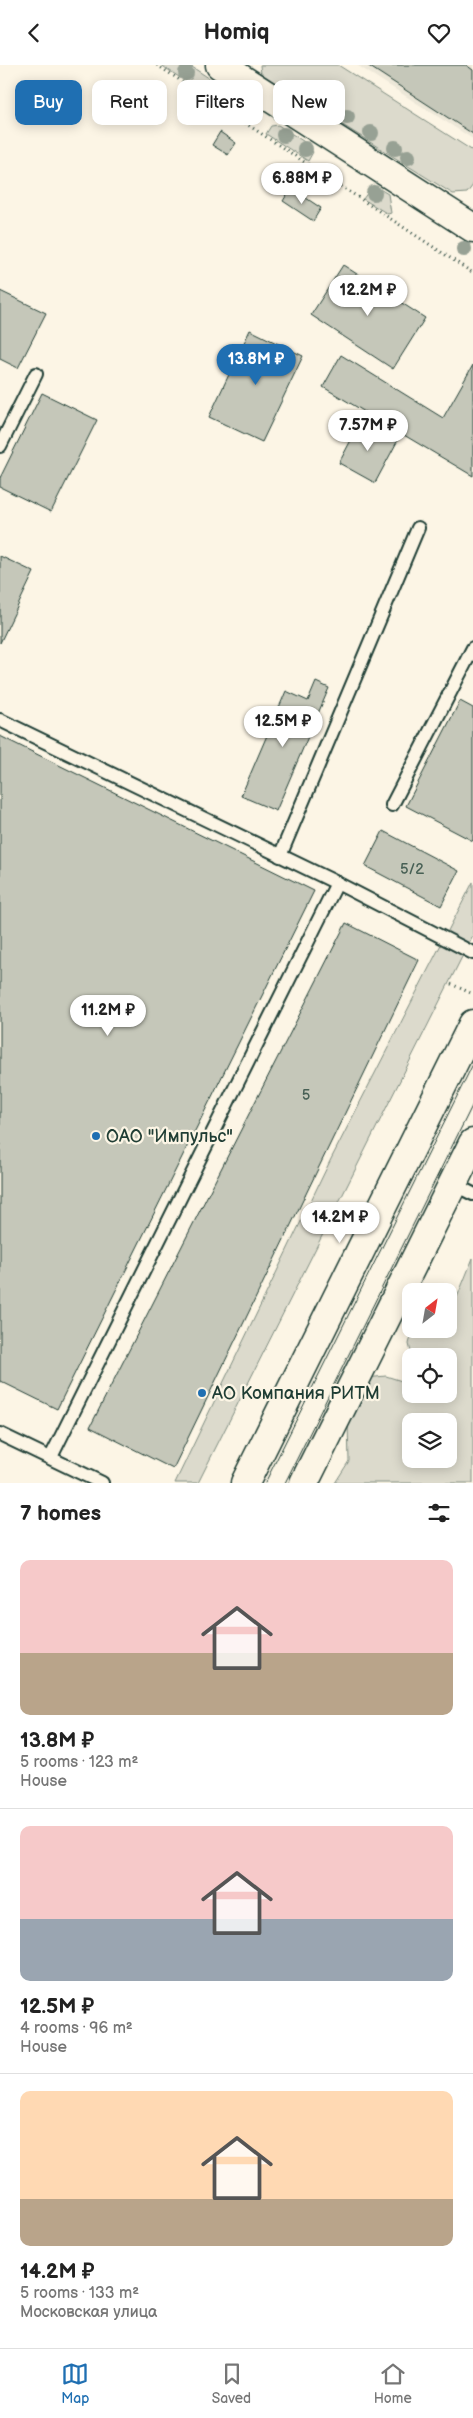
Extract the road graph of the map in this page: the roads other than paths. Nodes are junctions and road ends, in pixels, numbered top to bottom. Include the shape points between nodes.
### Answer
1 (220, 65) edge
2 (473, 228) edge
3 (36, 375) dead end
4 (0, 446) edge
5 (418, 528) dead end
6 (473, 648) edge
7 (0, 720) edge
8 (392, 805) dead end
9 (280, 856) junction
10 (337, 883) junction
11 (473, 953) edge
12 (473, 1024) edge
13 (473, 1143) edge
14 (463, 1189) edge
15 (0, 1434) edge
16 (51, 1457) junction
17 (97, 1482) edge
18 (245, 1483) edge
19 (304, 1483) edge

1 - 2 street
3 - 4 lane
5 - 9 lane
6 - 8 lane
7 - 9 lane
9 - 10 lane
10 - 11 lane
10 - 16 lane
12 - 18 street
13 - 14 street
14 - 19 street
15 - 16 lane
16 - 17 lane

